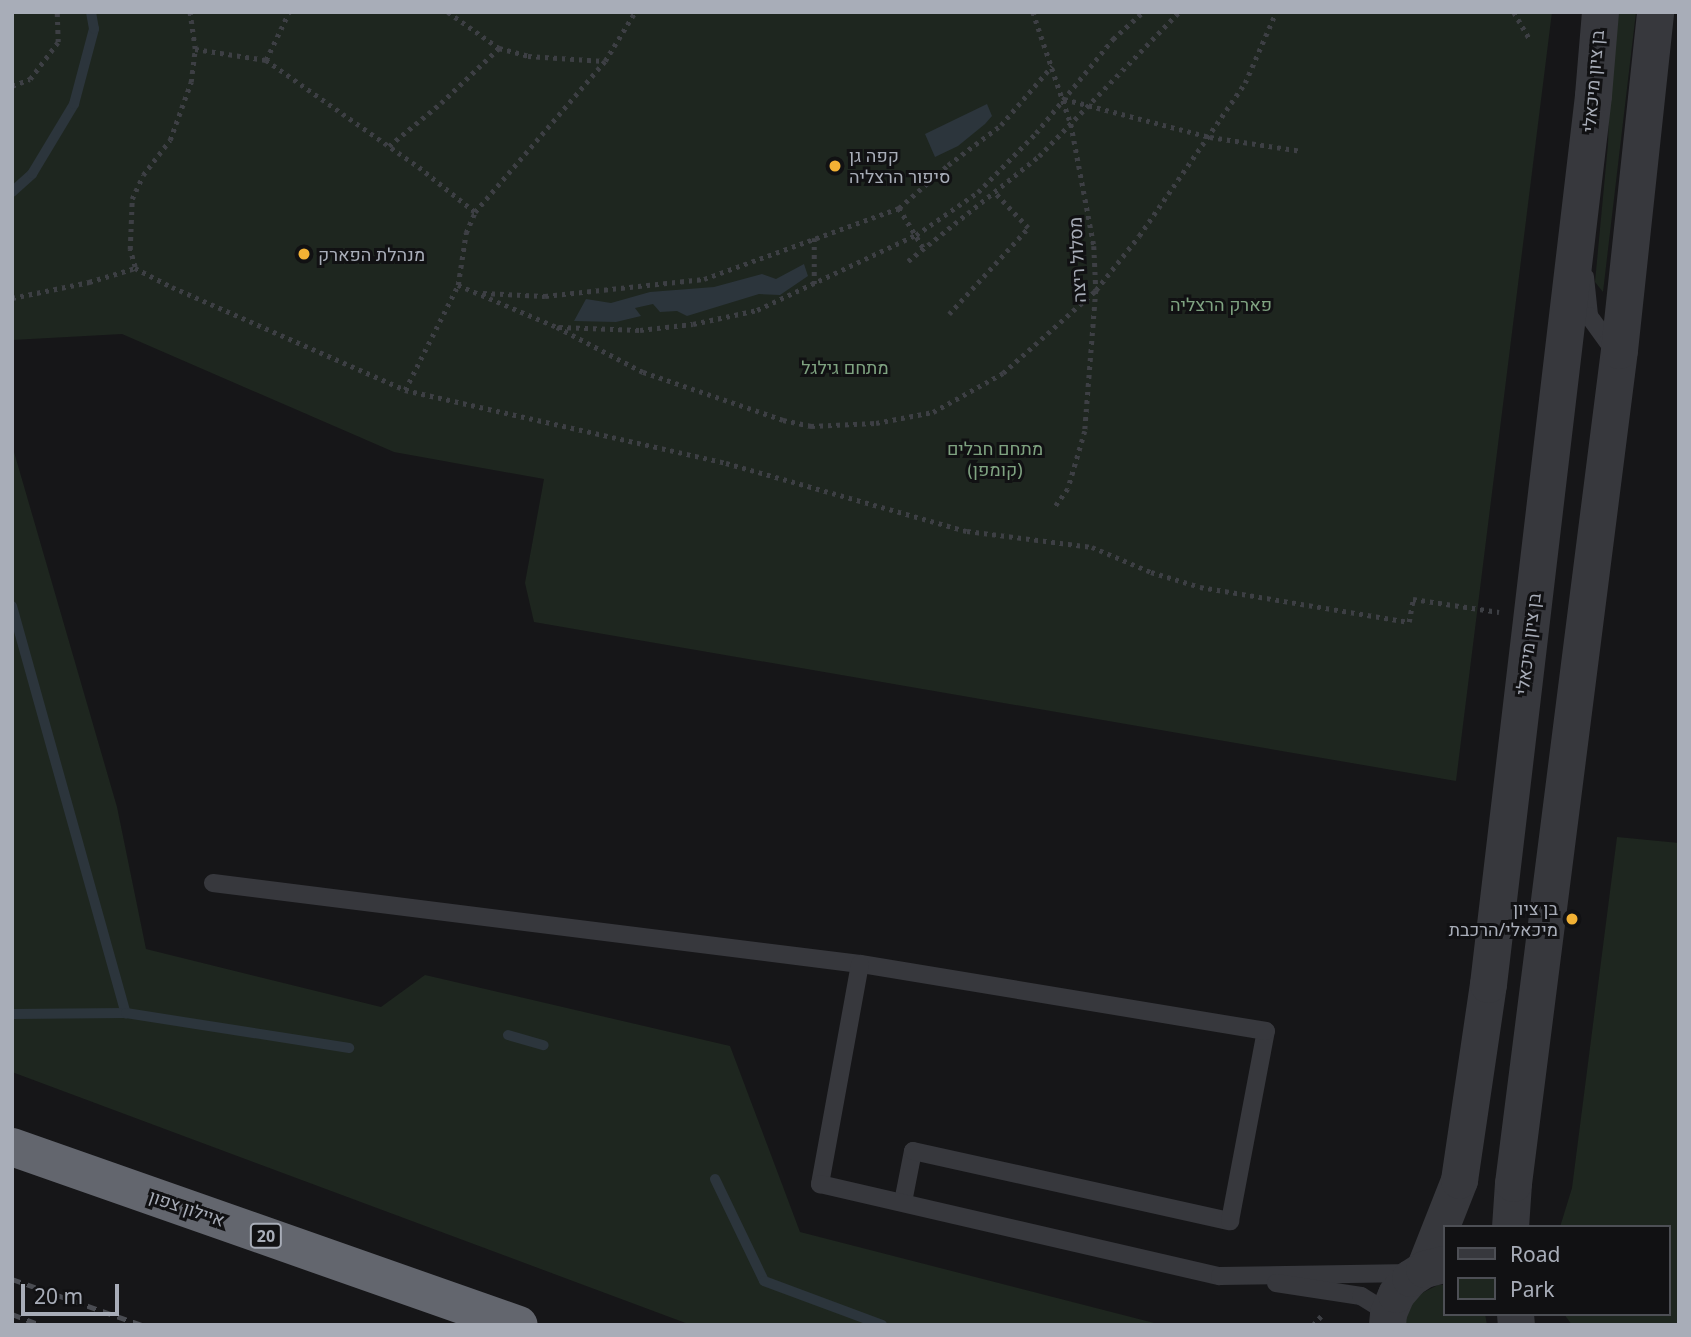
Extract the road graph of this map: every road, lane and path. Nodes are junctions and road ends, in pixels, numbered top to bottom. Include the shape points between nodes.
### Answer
1 (57, 12) edge
2 (190, 12) edge
3 (289, 12) edge
4 (447, 12) edge
5 (635, 12) edge
6 (1033, 12) edge
7 (1143, 12) edge
8 (1180, 12) edge
9 (1276, 12) edge
10 (1514, 12) edge
11 (1600, 12) edge
12 (1655, 12) edge
13 (1529, 38) dead end
14 (195, 48) junction
15 (499, 48) junction
16 (266, 60) junction
17 (605, 61) junction
18 (1052, 66) junction
19 (12, 86) edge
20 (1593, 95) junction
21 (1063, 99) junction
22 (1090, 104) junction
23 (1072, 124) junction
24 (1210, 137) junction
25 (389, 146) junction
26 (1301, 151) dead end
27 (994, 192) junction
28 (899, 208) junction
29 (475, 212) junction
30 (916, 235) junction
31 (814, 238) junction
32 (924, 249) junction
33 (908, 261) dead end
34 (135, 268) junction
35 (814, 284) junction
36 (458, 285) junction
37 (1096, 290) junction
38 (479, 292) junction
39 (14, 298) edge
40 (949, 314) dead end
41 (1608, 314) junction
42 (557, 327) junction
43 (1560, 375) junction
44 (405, 390) junction
45 (1055, 507) dead end
46 (1499, 612) dead end
47 (213, 883) dead end
48 (860, 964) junction
49 (12, 1147) edge
50 (903, 1202) junction
51 (1443, 1225) edge
52 (1510, 1225) edge
53 (1442, 1229) edge
54 (1429, 1269) edge
55 (1234, 1277) junction
56 (1387, 1319) edge
57 (519, 1325) edge

1 - 19 path via 58,42 30,79
2 - 14 path
3 - 16 path
4 - 15 path
5 - 17 path
6 - 18 path, מסלול ריצה
7 - 21 path via 1113,39
8 - 22 path
9 - 24 path via 1245,83
10 - 13 path
11 - 20 street, בן ציון מיכאלי
12 - 41 street
14 - 16 path
14 - 34 path via 191,82 170,140 143,175 132,199 130,249
15 - 17 path via 528,56
15 - 25 path
16 - 25 path
17 - 29 path
18 - 21 path, מסלול ריצה
18 - 28 path via 1001,125
20 - 41 lane via 1596,150 1584,282
20 - 43 street, בן ציון מיכאלי
21 - 22 path
21 - 23 path, מסלול ריצה
21 - 30 path via 978,192
22 - 23 path
22 - 24 path
23 - 27 path
23 - 37 path, מסלול ריצה via 1091,222
24 - 26 path
24 - 37 path
25 - 29 path
27 - 32 path
27 - 40 path via 1028,228
28 - 30 path
28 - 31 path
29 - 36 path via 466,233
30 - 32 path
30 - 35 path
31 - 35 path
31 - 38 path via 704,279 545,296
32 - 33 path
34 - 39 path
34 - 44 path
35 - 42 path via 757,310 693,324 640,330
36 - 38 path
36 - 44 path
37 - 42 path via 1003,373 933,412 876,423 811,426 741,408 643,372
37 - 45 path, מסלול ריצה via 1085,431 1068,489
38 - 42 path
41 - 43 lane via 1579,332
41 - 52 street via 1619,350
43 - 51 street, בן ציון מיכאלי via 1488,984 1466,1140
44 - 46 path via 726,463 967,531 1092,547 1200,587 1409,622 1413,599
47 - 48 lane
48 - 50 lane via 820,1184
48 - 50 lane via 1266,1031 1230,1221 913,1151
49 - 57 highway, איילון צפון / 20
50 - 55 lane
53 - 54 street, בן ציון מיכאלי
54 - 55 lane
54 - 56 street via 1396,1294
55 - 56 lane via 1361,1296

